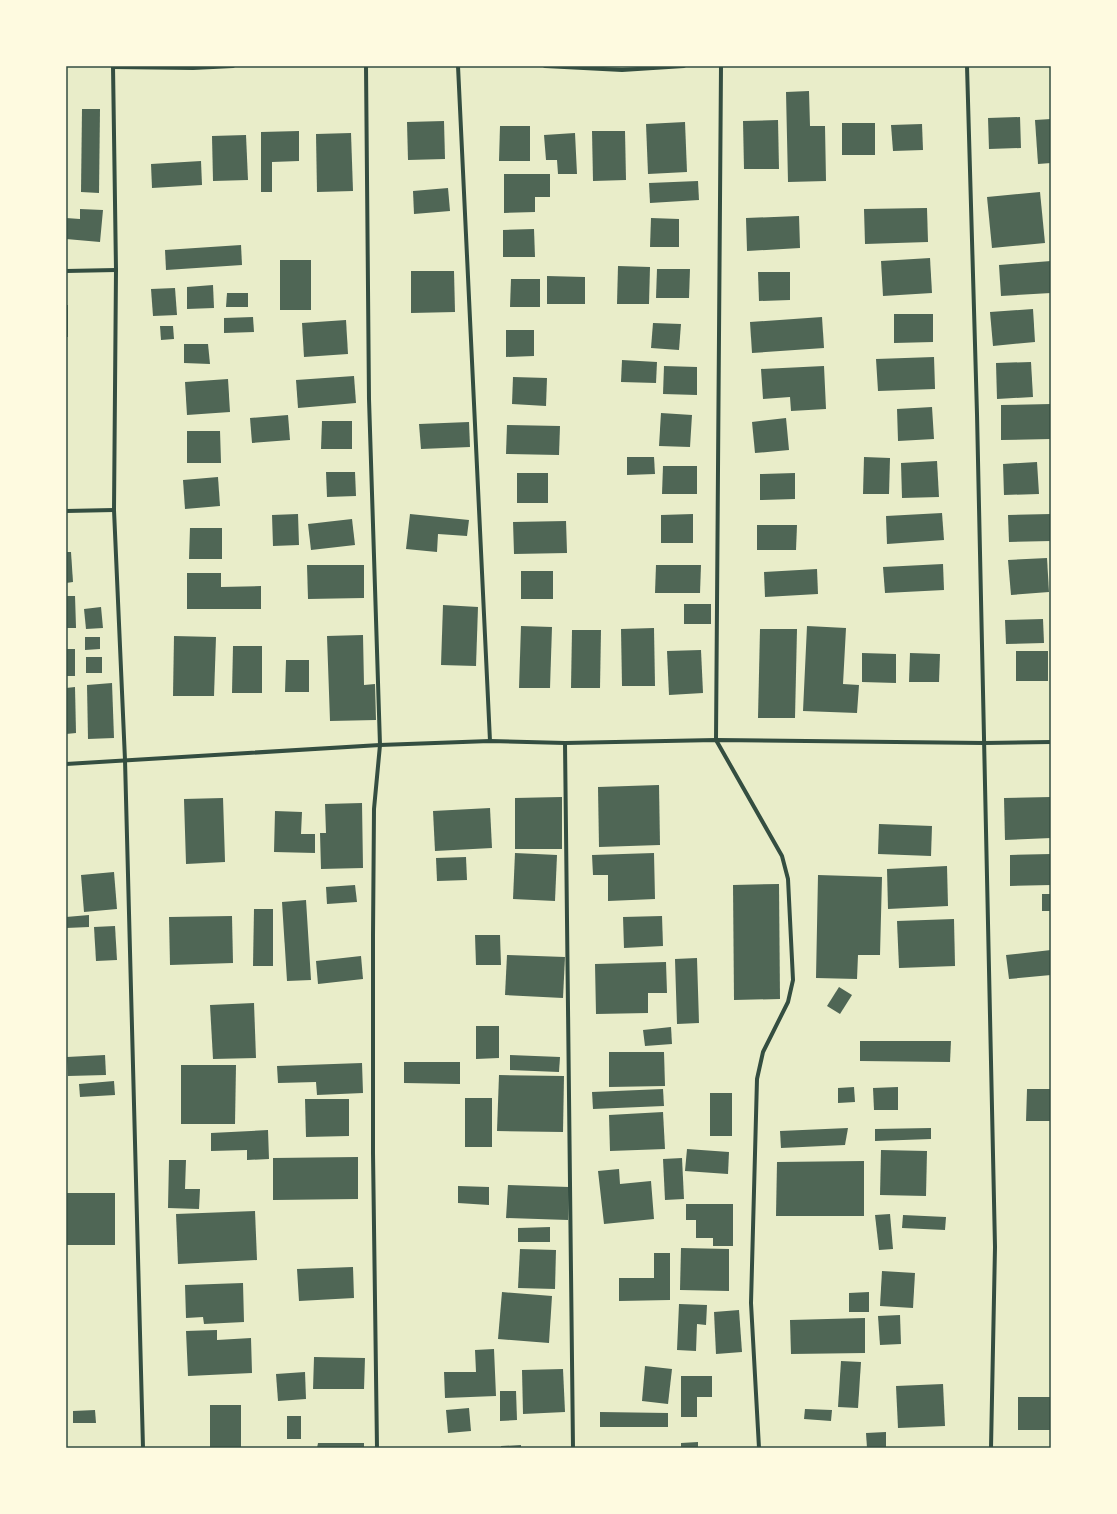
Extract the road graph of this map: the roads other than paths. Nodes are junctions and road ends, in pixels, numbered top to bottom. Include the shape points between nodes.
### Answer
1 (233, 66) edge
2 (366, 66) edge
3 (458, 66) edge
4 (545, 66) edge
5 (684, 66) edge
6 (721, 66) edge
7 (967, 66) edge
8 (113, 67) edge
9 (622, 68) edge
10 (116, 270) junction
11 (66, 271) edge
12 (66, 510) edge
13 (114, 510) junction
14 (716, 740) junction
15 (490, 741) junction
16 (1051, 742) edge
17 (565, 743) junction
18 (984, 743) junction
19 (380, 744) junction
20 (125, 760) junction
21 (66, 764) edge
22 (143, 1448) edge
23 (377, 1448) edge
24 (573, 1448) edge
25 (759, 1448) edge
26 (990, 1448) edge

1 - 8 street
2 - 19 street via 369,399
3 - 15 street
4 - 9 street
5 - 9 street
6 - 14 street
7 - 18 street
8 - 10 street
10 - 11 street
10 - 13 street
12 - 13 street
13 - 20 street
14 - 17 street
14 - 18 street
14 - 25 street via 782,856 788,879 794,980 788,1002 763,1052 757,1079 751,1303
15 - 17 street
15 - 19 street
16 - 18 street
17 - 24 street
18 - 26 street via 995,1247
19 - 20 street
19 - 23 street via 374,809 373,911
20 - 21 street
20 - 22 street

